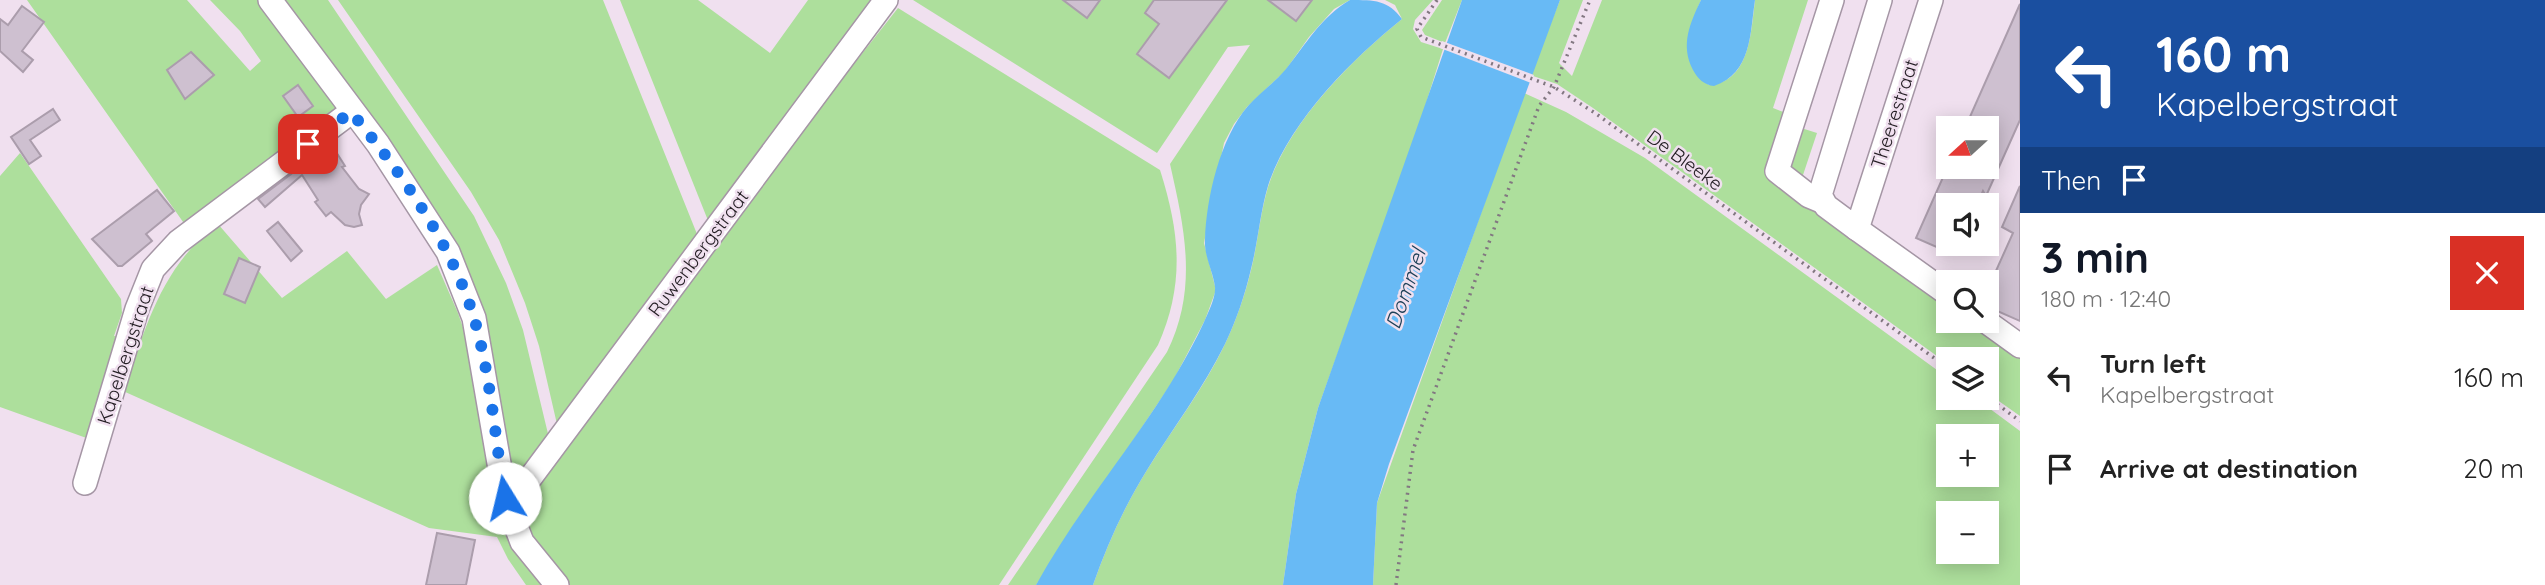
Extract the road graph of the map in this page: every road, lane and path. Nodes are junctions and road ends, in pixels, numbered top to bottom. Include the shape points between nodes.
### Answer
1 (270, 0) edge
2 (886, 0) edge
3 (1437, 0) edge
4 (1590, 0) edge
5 (1832, 0) edge
6 (1880, 0) edge
7 (1931, 0) edge
8 (1554, 87) junction
9 (351, 112) junction
10 (1821, 201) junction
11 (1857, 229) junction
12 (1936, 285) edge
13 (1999, 331) edge
14 (2020, 346) edge
15 (1936, 360) edge
16 (1999, 406) edge
17 (2020, 421) edge
18 (85, 483) dead end
19 (505, 498) junction
20 (557, 585) edge
21 (1396, 585) edge

1 - 9 street
2 - 19 street, Ruwenbergstraat via 519,494
3 - 8 path, De Bleeke via 1418,24 1419,34 1426,40
4 - 8 path
5 - 10 street via 1777,171
6 - 10 street
7 - 11 street, Theerestraat
8 - 15 path, De Bleeke
8 - 21 path via 1539,106 1413,450
9 - 18 street, Kapelbergstraat via 178,242 153,269
9 - 19 street via 378,144 448,252 474,318
10 - 11 street
11 - 12 street
13 - 14 street
16 - 17 path
19 - 20 street via 522,542

